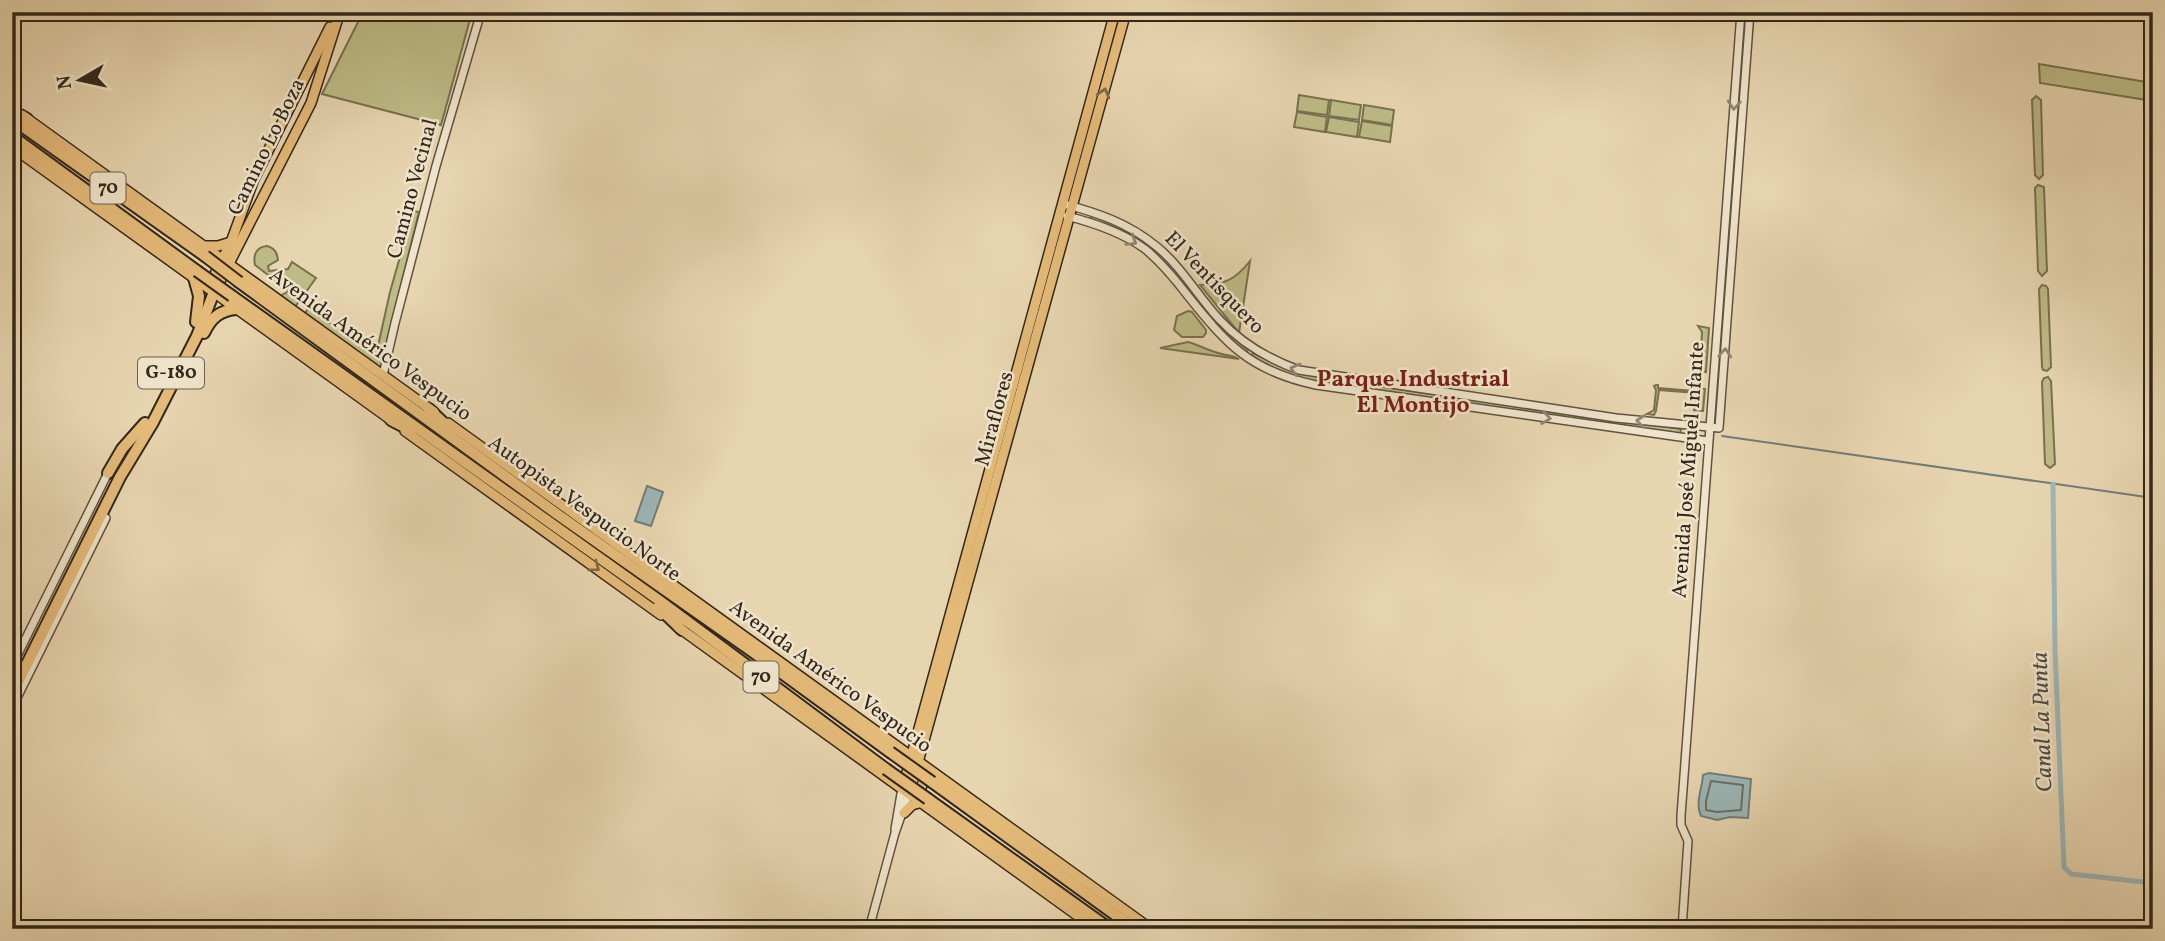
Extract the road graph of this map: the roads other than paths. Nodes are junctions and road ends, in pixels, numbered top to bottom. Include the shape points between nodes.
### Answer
1 (339, 12) edge
2 (481, 12) edge
3 (1115, 12) edge
4 (1126, 12) edge
5 (1741, 12) edge
6 (1749, 12) edge
7 (1102, 60) junction
8 (1112, 63) junction
9 (12, 110) edge
10 (12, 119) edge
11 (27, 119) joint
12 (1732, 127) junction
13 (1741, 128) junction
14 (12, 136) edge
15 (272, 142) junction
16 (12, 147) edge
17 (286, 150) junction
18 (1068, 205) junction
19 (1088, 210) junction
20 (1065, 216) junction
21 (1084, 221) junction
22 (231, 242) junction
23 (207, 251) junction
24 (225, 262) junction
25 (196, 275) junction
26 (239, 277) junction
27 (219, 294) junction
28 (237, 309) junction
29 (196, 322) junction
30 (191, 348) junction
31 (383, 375) junction
32 (1360, 381) junction
33 (1359, 391) junction
34 (1712, 393) junction
35 (1722, 394) junction
36 (1524, 405) junction
37 (429, 409) junction
38 (1523, 415) junction
39 (391, 420) junction
40 (1686, 426) junction
41 (147, 427) junction
42 (1709, 428) junction
43 (1719, 428) joint
44 (1685, 438) junction
45 (1708, 441) junction
46 (446, 448) junction
47 (477, 456) junction
48 (108, 473) joint
49 (106, 517) joint
50 (639, 580) junction
51 (720, 619) junction
52 (682, 630) junction
53 (12, 666) edge
54 (12, 680) edge
55 (12, 694) edge
56 (12, 708) edge
57 (918, 742) junction
58 (893, 749) junction
59 (914, 759) junction
60 (887, 774) junction
61 (931, 776) junction
62 (906, 791) junction
63 (925, 801) junction
64 (904, 813) junction
65 (895, 834) junction
66 (869, 929) edge
67 (1096, 929) edge
68 (1110, 929) edge
69 (1135, 929) edge
70 (1151, 929) edge
71 (1682, 929) edge

1 - 15 main road, Camino Lo Boza / G-180
1 - 17 main road, Camino Lo Boza / G-180 via 314,94
2 - 31 street, Camino Vecinal
3 - 7 main road, Miraflores
4 - 8 main road, Miraflores
5 -> 12 street, Avenida José Miguel Infante
6 - 13 street, Avenida José Miguel Infante
7 - 8 main road
7 - 18 main road, Miraflores
18 -> 8 main road, Miraflores
9 - 11 highway
10 - 23 highway, Autopista Vespucio Norte / 70
11 - 23 main road, Avenida Américo Vespucio
12 - 13 street
12 - 34 street, Avenida José Miguel Infante
35 -> 13 street, Avenida José Miguel Infante
14 - 25 highway, Autopista Vespucio Norte / 70
15 - 17 main road via 282,141
15 - 22 main road, Camino Lo Boza / G-180
16 - 25 main road
17 - 24 main road, Camino Lo Boza / G-180
18 - 19 street, El Ventisquero
18 - 20 main road, Miraflores
19 - 21 street
32 -> 19 street, El Ventisquero via 1299,370 1259,353 1219,319 1157,246 1117,220
20 - 21 street, El Ventisquero
20 - 57 main road, Miraflores via 937,699
21 -> 33 street, El Ventisquero via 1107,228 1145,250 1164,266 1222,337 1255,363 1293,380
22 - 23 main road
22 - 24 main road, Camino Lo Boza / G-180
23 - 24 main road, Avenida Américo Vespucio
23 - 25 main road via 211,260 206,270
23 - 26 highway, Autopista Vespucio Norte / 70, bridge
24 - 26 main road, Avenida Américo Vespucio
24 - 27 main road, Camino Lo Boza / G-180
25 - 27 highway, Autopista Vespucio Norte / 70, bridge
25 - 27 main road
25 - 29 highway
26 - 27 main road
26 - 31 main road, Avenida Américo Vespucio
26 - 47 highway, Autopista Vespucio Norte / 70
27 - 28 main road
27 - 29 highway, G-180
27 - 30 highway, G-180
27 - 46 highway, Autopista Vespucio Norte / 70
28 - 30 highway via 216,315
28 - 39 main road
29 - 41 highway, G-180
30 - 41 highway, G-180
31 - 37 main road, Avenida Américo Vespucio
32 - 33 street
32 - 36 street, El Ventisquero
33 - 38 street, El Ventisquero
34 - 35 street
34 - 42 street, Avenida José Miguel Infante
35 - 43 street, Avenida José Miguel Infante
36 - 38 street
40 -> 36 street, El Ventisquero
37 - 47 highway
37 - 51 main road, Avenida Américo Vespucio
38 -> 44 street, El Ventisquero
39 - 46 highway
39 -> 52 main road
40 - 42 street, El Ventisquero
40 - 44 street
41 - 48 highway via 122,449
41 - 49 highway via 142,449
41 - 54 highway via 114,475
41 - 55 highway
42 - 43 street, El Ventisquero
42 - 45 street, Avenida José Miguel Infante
44 - 45 street, El Ventisquero
45 - 71 street, Avenida José Miguel Infante via 1681,820 1688,841
46 - 50 highway, Autopista Vespucio Norte / 70
47 - 50 highway, Autopista Vespucio Norte / 70
48 - 53 street
49 - 56 street
50 - 51 highway
50 - 52 highway
50 - 58 highway, Autopista Vespucio Norte / 70 via 746,646
50 - 60 highway, Autopista Vespucio Norte / 70
51 - 58 main road, Avenida Américo Vespucio
52 - 60 main road
57 - 58 main road
57 - 59 main road, Miraflores
57 - 61 main road
58 - 59 main road, Avenida Américo Vespucio
58 - 60 main road via 899,755 898,763 894,775
58 - 61 highway, Autopista Vespucio Norte / 70, bridge
59 - 61 main road, Avenida Américo Vespucio
59 - 62 main road, Miraflores
60 - 62 main road
60 - 63 highway, Autopista Vespucio Norte / 70, bridge
61 - 63 main road via 923,778 920,790
61 - 69 highway, Autopista Vespucio Norte / 70
61 - 70 main road, Avenida Américo Vespucio
62 - 63 main road
62 - 64 street, Miraflores
62 - 65 street, Miraflores
63 - 64 main road
63 - 67 main road
63 - 68 highway, Autopista Vespucio Norte / 70
64 - 65 street, Miraflores
65 - 66 street, Miraflores

